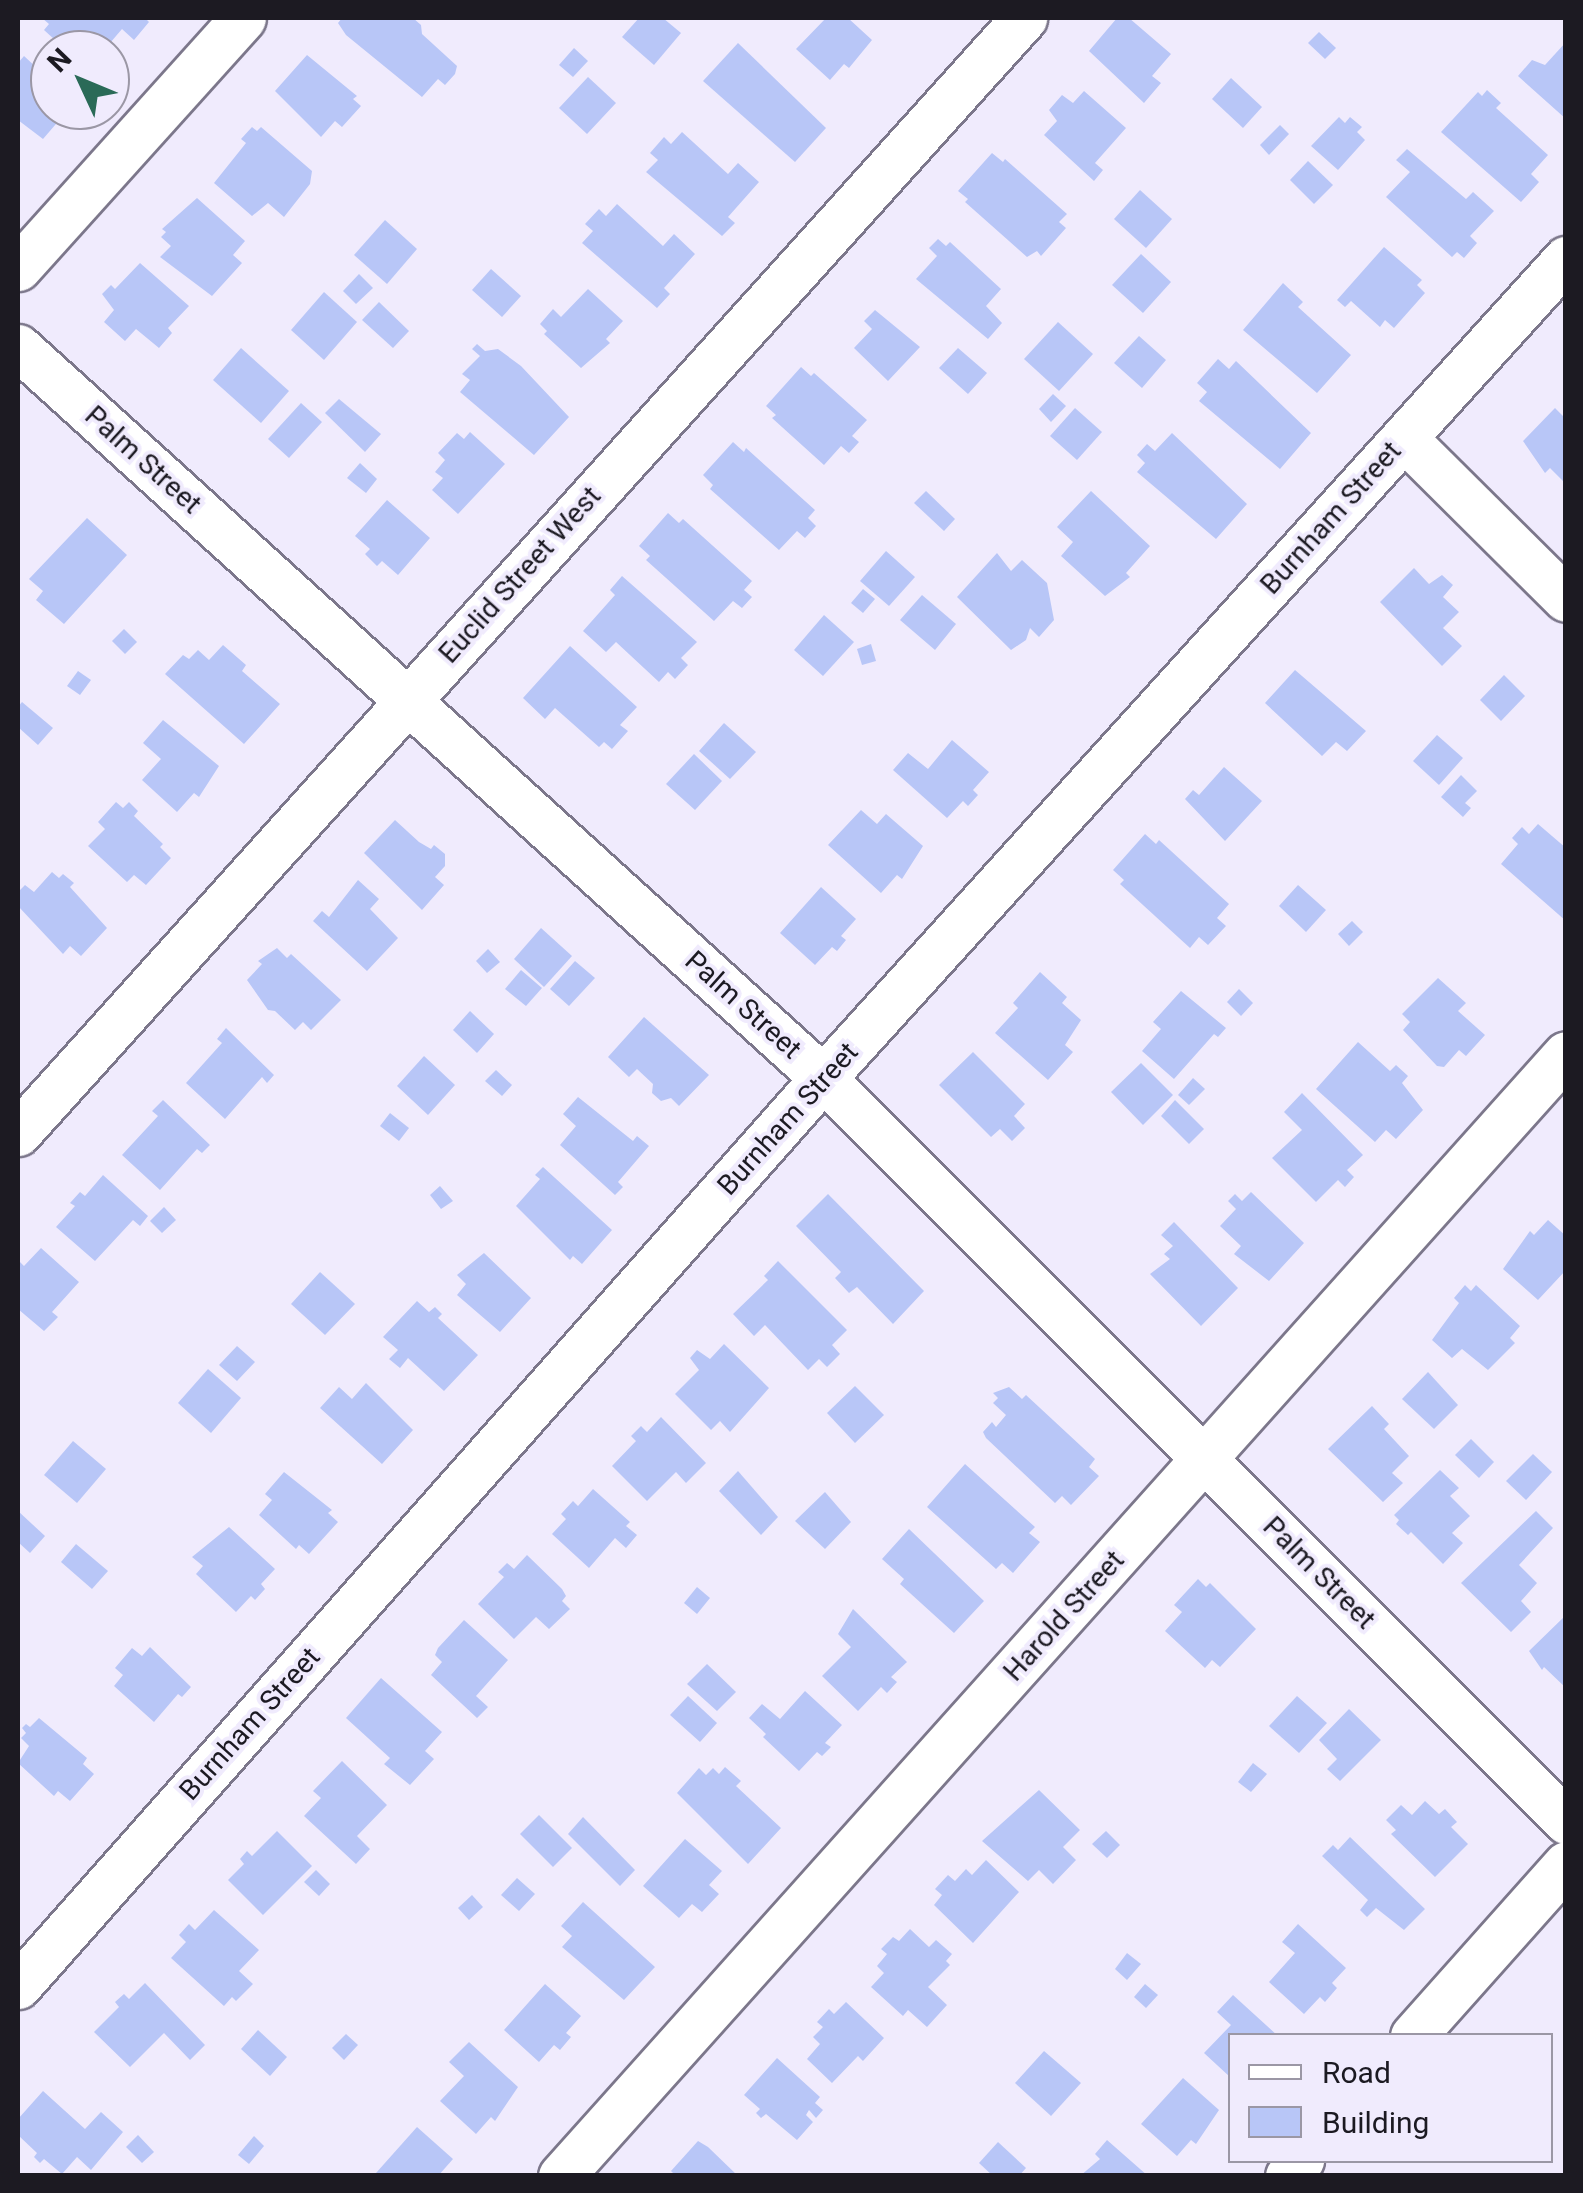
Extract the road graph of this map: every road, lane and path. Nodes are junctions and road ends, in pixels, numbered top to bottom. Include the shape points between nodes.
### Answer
1 (243, 18) edge
2 (1024, 18) edge
3 (1566, 259) edge
4 (18, 268) edge
5 (18, 347) edge
6 (1404, 438) junction
7 (1566, 599) edge
8 (407, 700) junction
9 (1566, 1054) edge
10 (823, 1078) junction
11 (18, 1133) edge
12 (1204, 1460) junction
13 (1566, 1820) edge
14 (1566, 1864) edge
15 (18, 1986) edge
16 (1415, 2033) edge
17 (561, 2176) edge

1 - 4 street
2 - 8 street, Euclid Street West
3 - 6 street, Burnham Street
5 - 8 street, Palm Street
6 - 7 street
6 - 10 street, Burnham Street
8 - 10 street, Palm Street
8 - 11 street, Euclid Street West
9 - 12 street, Harold Street
10 - 12 street, Palm Street
10 - 15 street, Burnham Street
12 - 13 street, Palm Street
12 - 17 street, Harold Street
14 - 16 street

